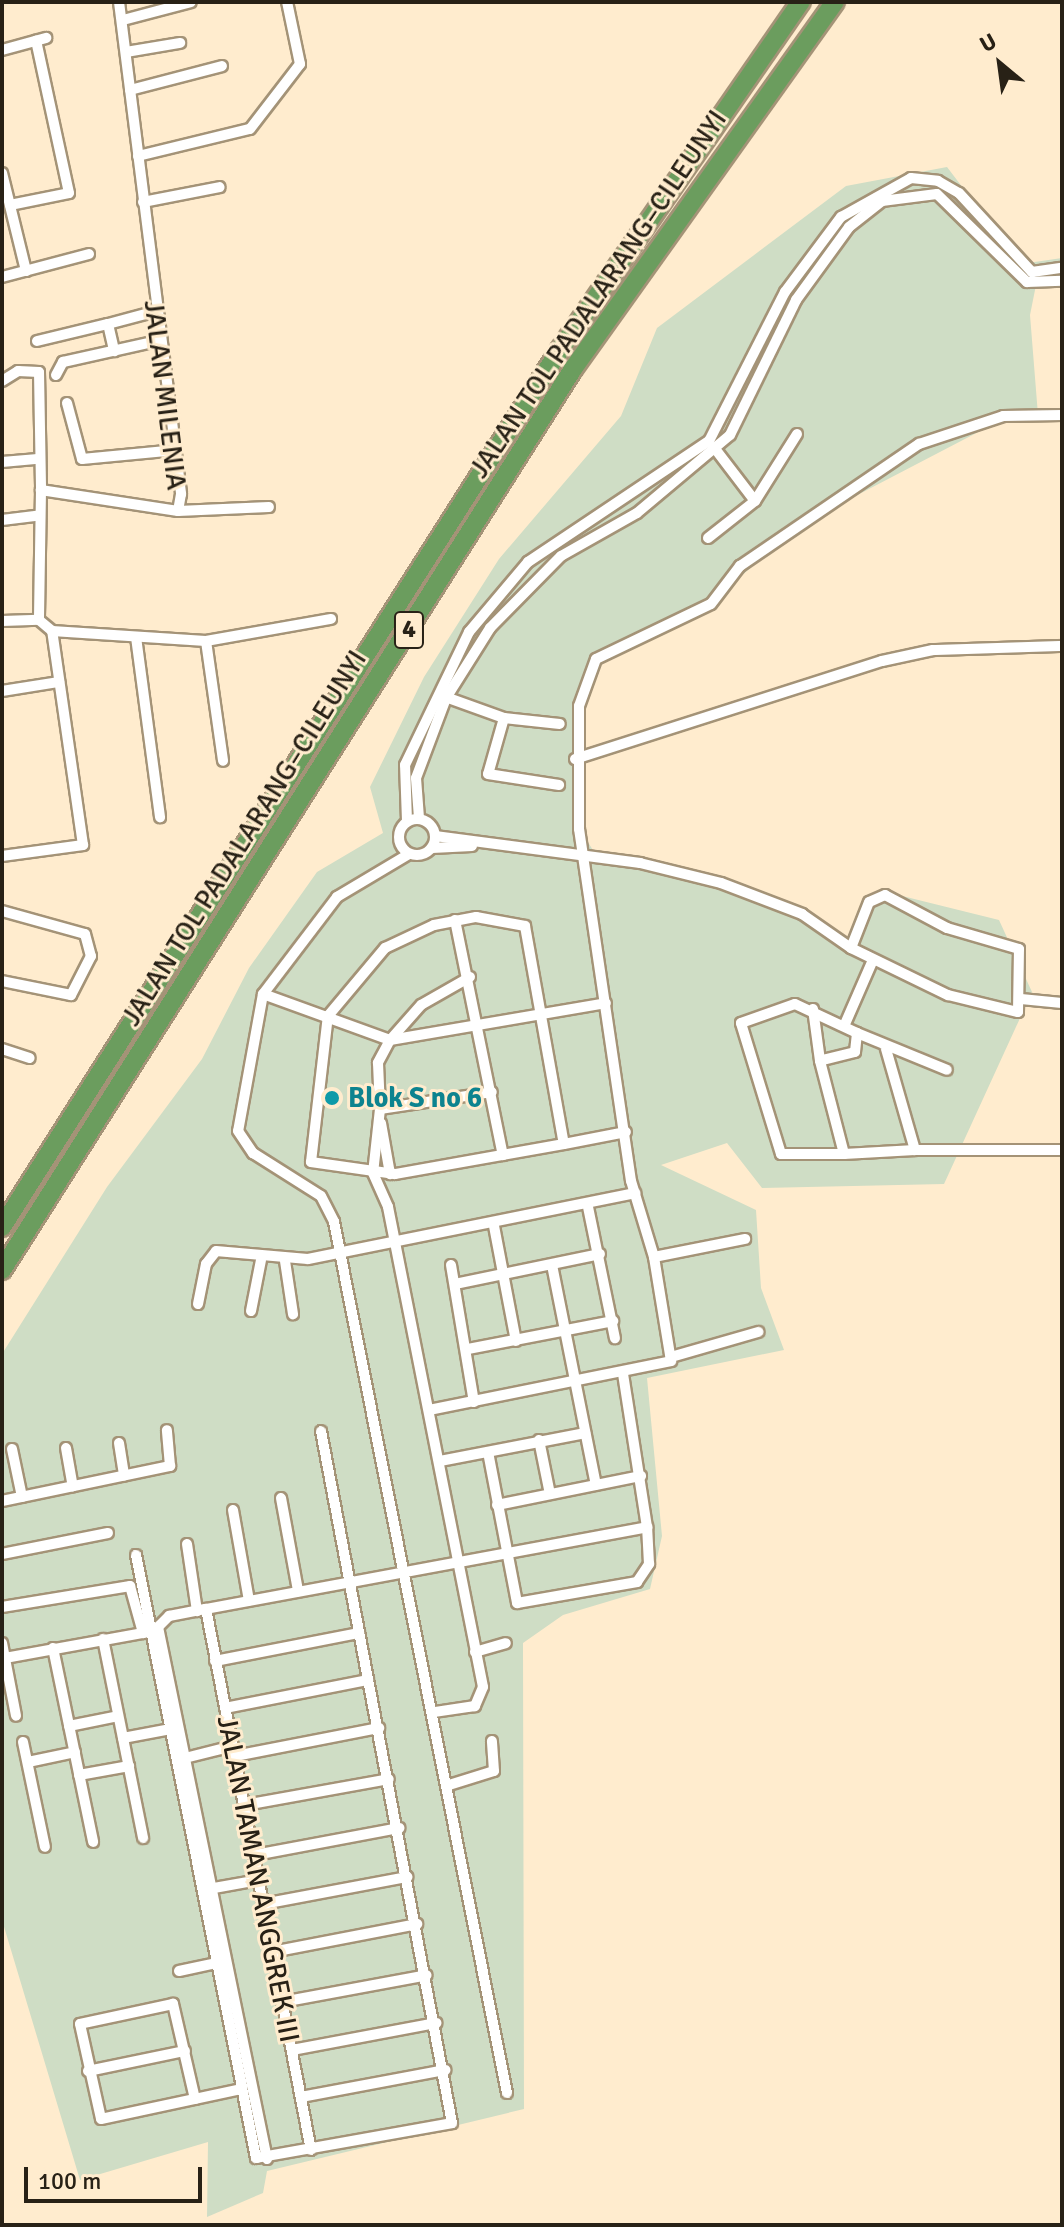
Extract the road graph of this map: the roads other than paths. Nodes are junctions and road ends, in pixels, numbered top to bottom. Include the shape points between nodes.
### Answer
1 (119, 2) edge
2 (191, 2) edge
3 (287, 2) edge
4 (801, 2) edge
5 (835, 2) edge
6 (123, 20) junction
7 (180, 43) dead end
8 (2, 50) edge
9 (126, 52) junction
10 (222, 66) dead end
11 (130, 90) junction
12 (138, 156) junction
13 (2, 173) edge
14 (220, 187) dead end
15 (143, 202) junction
16 (10, 205) junction
17 (89, 254) dead end
18 (1062, 268) edge
19 (26, 271) junction
20 (1046, 272) junction
21 (2, 277) edge
22 (1062, 281) edge
23 (1049, 284) junction
24 (153, 312) junction
25 (108, 324) junction
26 (37, 341) dead end
27 (157, 341) junction
28 (114, 351) junction
29 (56, 375) dead end
30 (2, 381) edge
31 (67, 403) dead end
32 (1062, 415) edge
33 (797, 434) dead end
34 (177, 450) junction
35 (716, 450) junction
36 (38, 459) junction
37 (2, 462) edge
38 (41, 490) junction
39 (755, 501) junction
40 (269, 507) dead end
41 (178, 511) junction
42 (37, 516) junction
43 (2, 520) edge
44 (708, 538) dead end
45 (331, 619) dead end
46 (39, 620) junction
47 (2, 621) edge
48 (52, 631) junction
49 (136, 637) junction
50 (206, 641) junction
51 (1062, 646) edge
52 (59, 682) junction
53 (2, 691) edge
54 (434, 693) junction
55 (446, 698) junction
56 (504, 718) junction
57 (560, 724) dead end
58 (575, 759) junction
59 (223, 761) dead end
60 (559, 785) dead end
61 (160, 817) dead end
62 (419, 818) junction
63 (407, 821) junction
64 (435, 836) junction
65 (400, 844) junction
66 (494, 846) junction
67 (432, 848) junction
68 (409, 854) junction
69 (583, 855) junction
70 (2, 856) edge
71 (384, 866) junction
72 (2, 911) edge
73 (455, 920) junction
74 (851, 948) junction
75 (873, 960) junction
76 (470, 977) junction
77 (2, 981) edge
78 (263, 994) junction
79 (1021, 999) junction
80 (606, 1003) junction
81 (1062, 1003) edge
82 (813, 1009) junction
83 (539, 1015) junction
84 (328, 1016) junction
85 (845, 1024) junction
86 (480, 1028) junction
87 (857, 1033) junction
88 (390, 1040) junction
89 (2, 1049) edge
90 (886, 1049) junction
91 (30, 1058) dead end
92 (820, 1061) junction
93 (947, 1070) dead end
94 (492, 1092) junction
95 (380, 1115) junction
96 (626, 1132) junction
97 (564, 1144) junction
98 (915, 1150) junction
99 (1062, 1150) edge
100 (844, 1154) junction
101 (503, 1155) junction
102 (373, 1173) junction
103 (390, 1174) junction
104 (635, 1193) junction
105 (588, 1207) junction
106 (494, 1226) junction
107 (2, 1227) edge
108 (745, 1239) dead end
109 (396, 1245) junction
110 (341, 1254) junction
111 (600, 1254) junction
112 (654, 1257) junction
113 (261, 1260) junction
114 (285, 1261) junction
115 (451, 1265) dead end
116 (552, 1265) junction
117 (2, 1270) edge
118 (502, 1276) junction
119 (455, 1284) junction
120 (198, 1304) dead end
121 (251, 1311) dead end
122 (293, 1314) dead end
123 (613, 1321) junction
124 (565, 1330) junction
125 (758, 1332) dead end
126 (615, 1338) dead end
127 (516, 1341) junction
128 (468, 1349) junction
129 (671, 1357) junction
130 (623, 1373) junction
131 (575, 1383) junction
132 (474, 1402) junction
133 (429, 1410) junction
134 (167, 1430) dead end
135 (321, 1431) dead end
136 (585, 1433) junction
137 (539, 1440) junction
138 (119, 1443) dead end
139 (66, 1448) dead end
140 (12, 1449) dead end
141 (488, 1452) junction
142 (440, 1461) junction
143 (124, 1476) junction
144 (641, 1476) junction
145 (596, 1485) junction
146 (73, 1486) junction
147 (550, 1494) junction
148 (22, 1497) junction
149 (281, 1498) dead end
150 (2, 1501) edge
151 (497, 1505) junction
152 (233, 1510) dead end
153 (647, 1527) junction
154 (108, 1533) dead end
155 (187, 1544) dead end
156 (2, 1554) edge
157 (507, 1554) junction
158 (136, 1555) dead end
159 (457, 1564) junction
160 (406, 1571) junction
161 (349, 1581) junction
162 (298, 1591) junction
163 (249, 1601) junction
164 (2, 1607) edge
165 (202, 1610) junction
166 (150, 1630) junction
167 (359, 1633) junction
168 (103, 1639) junction
169 (2, 1643) edge
170 (506, 1643) dead end
171 (53, 1648) junction
172 (475, 1652) junction
173 (5, 1658) junction
174 (215, 1661) junction
175 (368, 1680) junction
176 (225, 1708) junction
177 (435, 1712) junction
178 (16, 1716) dead end
179 (118, 1716) junction
180 (69, 1726) junction
181 (176, 1728) junction
182 (379, 1728) junction
183 (123, 1738) junction
184 (492, 1741) dead end
185 (23, 1742) dead end
186 (234, 1751) junction
187 (75, 1752) junction
188 (182, 1759) junction
189 (28, 1762) junction
190 (129, 1766) junction
191 (79, 1775) junction
192 (389, 1779) junction
193 (449, 1785) junction
194 (245, 1805) junction
195 (399, 1828) junction
196 (143, 1838) dead end
197 (93, 1842) dead end
198 (45, 1847) dead end
199 (255, 1855) junction
200 (407, 1877) junction
201 (259, 1880) junction
202 (214, 1888) junction
203 (263, 1904) junction
204 (417, 1924) junction
205 (272, 1952) junction
206 (218, 1963) junction
207 (179, 1971) dead end
208 (427, 1975) junction
209 (282, 2002) junction
210 (436, 2023) junction
211 (292, 2050) junction
212 (185, 2051) junction
213 (445, 2070) junction
214 (88, 2071) junction
215 (241, 2089) junction
216 (507, 2093) dead end
217 (301, 2097) junction
218 (195, 2099) junction
219 (311, 2150) junction
220 (267, 2159) junction

1 - 6 street, JALAN MILENIA
2 - 6 street
3 - 12 street via 300,64 250,129
4 - 107 highway, JALAN TOL PADALARANG–CILEUNYI / 4 via 559,351
5 - 117 highway, JALAN TOL PADALARANG–CILEUNYI / 4 via 573,369
6 - 9 street, JALAN MILENIA
7 - 9 street
8 - 16 street via 41,40 69,193
9 - 11 street, JALAN MILENIA
10 - 11 street
11 - 12 street, JALAN MILENIA
12 - 15 street, JALAN MILENIA
13 - 16 street
14 - 15 street
15 - 24 street, JALAN MILENIA
16 - 19 street
17 - 19 street
18 - 20 street
19 - 21 street
20 - 23 street
20 - 54 street via 1019,263 959,193 938,181 911,178 854,207 785,292 709,441 528,562 469,632
22 - 23 street
23 - 35 street via 1027,282 1008,269 937,194 882,201 838,239 796,300
24 - 25 street
24 - 27 street, JALAN MILENIA
25 - 26 street
25 - 28 street
27 - 28 street
27 - 34 street, JALAN MILENIA
28 - 29 street via 63,362
30 - 36 street via 38,371
31 - 34 street via 82,459
32 - 58 street via 1003,416 919,444 740,566 711,604 607,650 581,695
33 - 39 street
34 - 41 street, JALAN MILENIA
35 - 39 street
35 - 55 street via 535,579 490,628
36 - 37 street
36 - 38 street
38 - 41 street, JALAN MILENIA
38 - 42 street
39 - 44 street
40 - 41 street
42 - 43 street
42 - 46 street
45 - 50 street
46 - 47 street
46 - 48 street
48 - 49 street
48 - 52 street
49 - 50 street
49 - 61 street
50 - 59 street
51 - 58 street via 933,650 882,661
52 - 53 street
52 - 70 street via 83,845
54 - 55 street
54 - 63 street via 405,765
55 - 56 street
55 - 62 street via 416,778
56 - 57 street
56 - 60 street via 488,774
58 - 69 street
62 - 63 street
62 - 64 street
63 - 65 street
64 - 66 street
64 - 67 street
65 - 68 street
65 - 71 street
66 - 67 street
66 - 69 street
67 - 68 street
68 - 71 street
69 - 74 street via 736,887 802,914
69 - 80 street
71 - 78 street via 337,897
72 - 77 street via 85,934 91,956 71,995
73 - 76 street
73 - 83 street via 522,921
73 - 84 street via 385,948
74 - 75 street
74 - 79 street via 869,902 885,895 947,928 1019,949
75 - 79 street via 991,1009 1017,1014
75 - 85 street
76 - 86 street
76 - 88 street via 421,1005
78 - 84 street
78 - 110 street via 238,1131 253,1153 321,1196
79 - 81 street
80 - 83 street
80 - 96 street
82 - 85 street
82 - 92 street
82 - 100 street via 795,1004 741,1023 781,1154
83 - 86 street
83 - 97 street
84 - 88 street
84 - 102 street via 309,1158
85 - 87 street
86 - 88 street
86 - 94 street
87 - 90 street
87 - 92 street via 855,1052
88 - 95 street via 378,1063
89 - 91 street
90 - 93 street
90 - 98 street
92 - 100 street
94 - 95 street
94 - 101 street
95 - 102 street
95 - 103 street
96 - 97 street
96 - 104 street
97 - 101 street
98 - 99 street
98 - 100 street
101 - 103 street
102 - 103 street
102 - 109 street
104 - 105 street
104 - 112 street
105 - 106 street
105 - 111 street
106 - 109 street
106 - 118 street
108 - 112 street
109 - 110 street
109 - 133 street
110 - 114 street
110 - 160 street
111 - 116 street
111 - 123 street
112 - 129 street
113 - 114 street
113 - 120 street via 212,1252
113 - 121 street
114 - 122 street
115 - 119 street
116 - 118 street
116 - 124 street
118 - 119 street
118 - 127 street
119 - 128 street
123 - 124 street
123 - 126 street
124 - 127 street
124 - 131 street
125 - 129 street
127 - 128 street
128 - 132 street
129 - 130 street
130 - 131 street
130 - 144 street
131 - 132 street
131 - 136 street
132 - 133 street
133 - 142 street
134 - 143 street via 170,1466
135 - 161 street
136 - 137 street
136 - 145 street
137 - 141 street
137 - 147 street
138 - 143 street
139 - 146 street
140 - 148 street
141 - 142 street
141 - 151 street
142 - 159 street
143 - 146 street
144 - 145 street
144 - 153 street
145 - 147 street
146 - 148 street
147 - 151 street
148 - 150 street
149 - 162 street
151 - 157 street
152 - 163 street
153 - 157 street
153 - 157 street via 649,1564 637,1582 525,1604 514,1599
154 - 156 street
155 - 165 street, JALAN TAMAN ANGGREK III
157 - 159 street
158 - 166 street
159 - 160 street
159 - 172 street
160 - 161 street
160 - 177 street
161 - 162 street
161 - 167 street
162 - 163 street
163 - 165 street
164 - 166 street via 130,1586
165 - 166 street
165 - 174 street, JALAN TAMAN ANGGREK III
166 - 168 street
166 - 181 street
167 - 174 street
167 - 175 street
168 - 171 street
168 - 179 street
169 - 173 street
170 - 172 street
171 - 173 street
171 - 180 street
172 - 177 street via 483,1699
173 - 178 street
174 - 176 street, JALAN TAMAN ANGGREK III
175 - 176 street
175 - 182 street
176 - 186 street, JALAN TAMAN ANGGREK III
177 - 193 street
179 - 180 street
179 - 183 street
180 - 187 street
181 - 183 street
181 - 188 street
182 - 186 street
182 - 192 street
183 - 190 street
184 - 193 street via 494,1771
185 - 189 street
186 - 188 street
186 - 194 street, JALAN TAMAN ANGGREK III
187 - 189 street
187 - 191 street
188 - 202 street
188 - 206 street
189 - 198 street
190 - 191 street
190 - 196 street
191 - 197 street
192 - 194 street
192 - 195 street
193 - 216 street
194 - 199 street, JALAN TAMAN ANGGREK III
195 - 199 street
195 - 200 street
199 - 201 street, JALAN TAMAN ANGGREK III
200 - 203 street
200 - 204 street
201 - 202 street
201 - 203 street, JALAN TAMAN ANGGREK III
202 - 220 street
203 - 205 street, JALAN TAMAN ANGGREK III
204 - 205 street
204 - 208 street
205 - 209 street, JALAN TAMAN ANGGREK III
206 - 207 street
206 - 215 street
208 - 209 street
208 - 210 street
209 - 211 street, JALAN TAMAN ANGGREK III
210 - 211 street
210 - 213 street
211 - 217 street, JALAN TAMAN ANGGREK III
212 - 214 street
212 - 214 street via 170,2003 82,2022
212 - 218 street
213 - 217 street
213 - 219 street via 452,2123
214 - 218 street via 101,2119
215 - 218 street
215 - 220 street via 256,2158
217 - 219 street, JALAN TAMAN ANGGREK III
219 - 220 street

